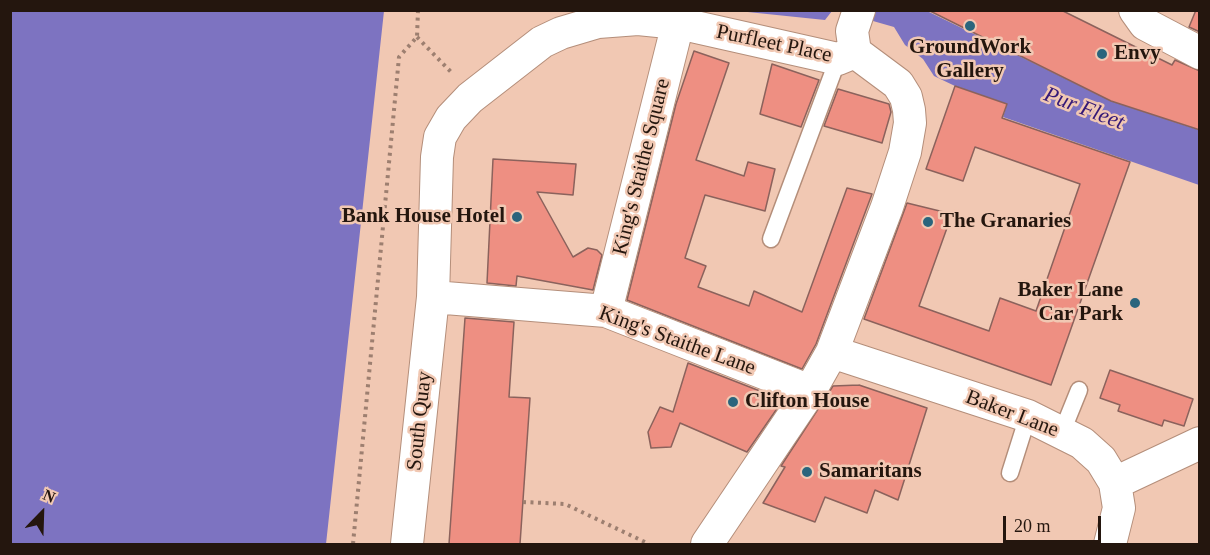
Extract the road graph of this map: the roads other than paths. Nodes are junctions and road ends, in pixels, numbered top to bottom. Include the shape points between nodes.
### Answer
1 (1135, 10) edge
2 (678, 23) junction
3 (851, 38) edge
4 (1200, 53) edge
5 (771, 239) dead end
6 (433, 297) junction
7 (606, 311) junction
8 (832, 352) junction
9 (1079, 390) dead end
10 (810, 391) junction
11 (1028, 416) junction
12 (1062, 432) junction
13 (1196, 448) edge
14 (1010, 473) dead end
15 (1115, 483) junction
16 (407, 544) edge
17 (707, 544) edge
18 (1110, 544) edge

1 - 4 street via 1145,24
2 - 3 street, Purfleet Place
2 - 6 street, Purfleet Place via 619,20 561,33 525,54 451,118 440,137 437,157
2 - 7 street, King's Staithe Square
3 - 5 lane
3 - 8 street, Purfleet Place via 898,84 906,97 910,123 888,207
6 - 7 street, King's Staithe Lane
6 - 16 street, South Quay
7 - 10 street, King's Staithe Lane
8 - 10 street, Purfleet Place
8 - 11 street, Baker Lane
9 - 12 lane
10 - 17 street, Purfleet Place
11 - 12 street, Baker Lane
11 - 14 lane
12 - 15 street, Baker Lane via 1101,460
13 - 15 street
15 - 18 street, Baker Lane via 1119,508

